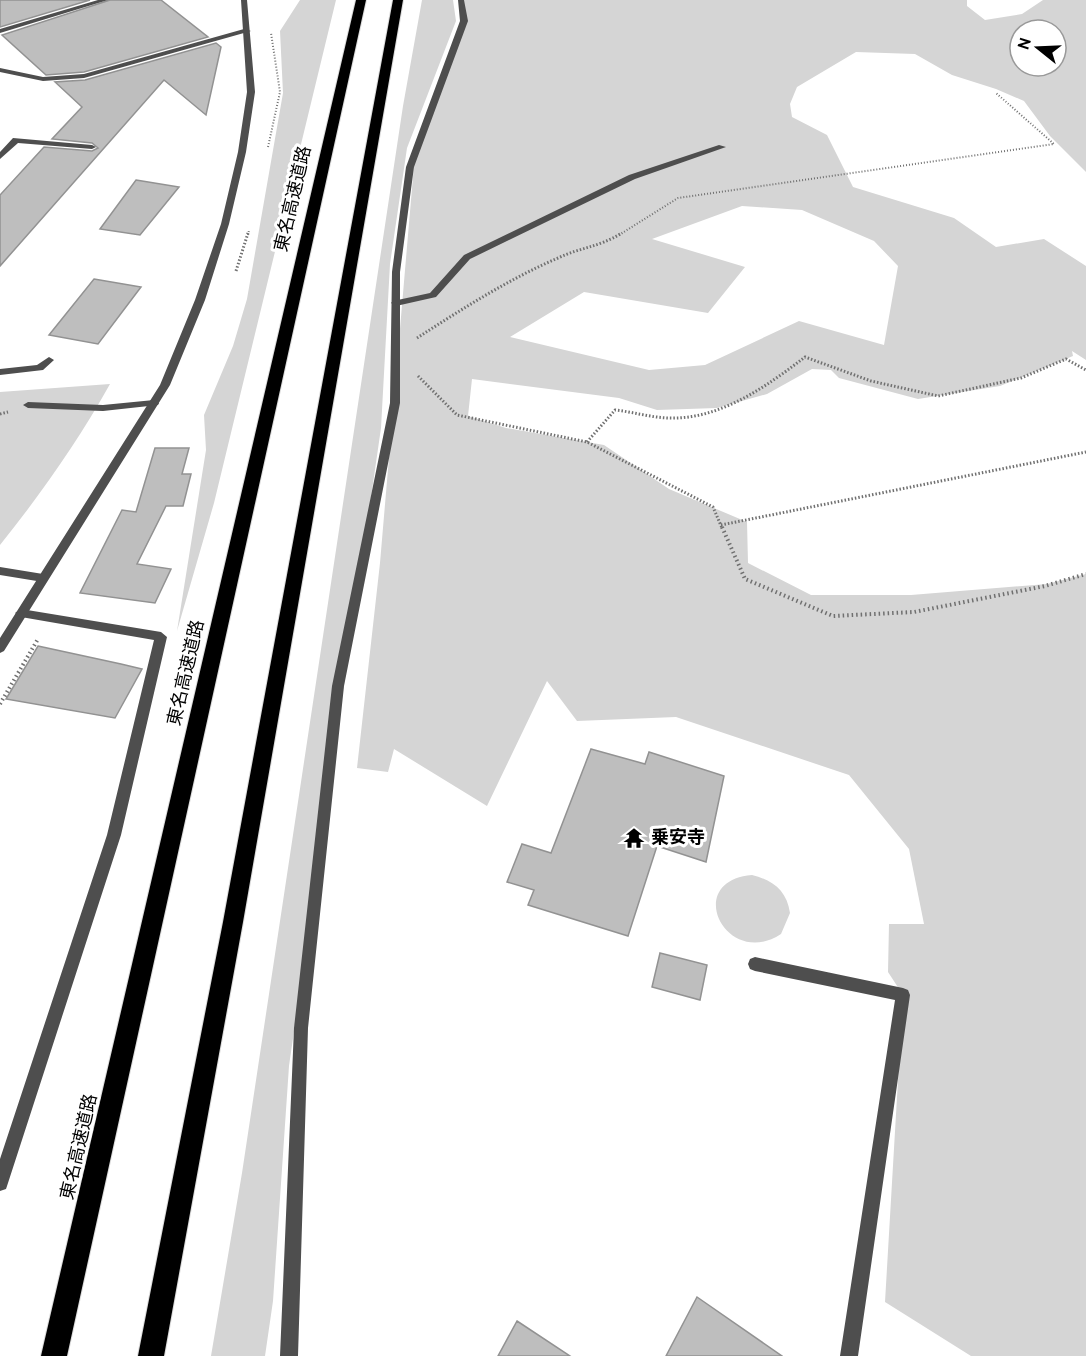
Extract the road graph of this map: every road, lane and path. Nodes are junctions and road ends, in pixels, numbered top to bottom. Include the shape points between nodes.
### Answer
1 (105, 0) edge
2 (244, 0) edge
3 (362, 0) edge
4 (398, 0) edge
5 (461, 0) edge
6 (0, 31) edge
7 (247, 31) junction
8 (0, 70) edge
9 (996, 93) dead end
10 (92, 147) dead end
11 (722, 147) dead end
12 (0, 157) edge
13 (396, 303) junction
14 (395, 353) junction
15 (49, 360) dead end
16 (1086, 370) edge
17 (0, 372) edge
18 (154, 403) junction
19 (28, 405) dead end
20 (588, 442) junction
21 (1086, 452) edge
22 (721, 525) junction
23 (0, 571) edge
24 (1086, 574) edge
25 (43, 578) junction
26 (21, 613) junction
27 (0, 648) edge
28 (755, 964) dead end
29 (0, 1184) edge
30 (54, 1356) edge
31 (151, 1356) edge
32 (289, 1356) edge
33 (849, 1356) edge

1 - 6 street
2 - 7 street
3 - 30 highway, 東名高速道路
4 - 31 highway
5 - 13 street via 464,21 410,167 396,272
7 - 8 street via 84,76 43,79
7 - 18 street via 251,92 225,224 195,311
9 - 14 path via 1054,144 678,198 603,245 559,257 461,309
10 - 12 street via 16,140
11 - 13 street via 632,177 467,257 433,295
13 - 14 street
14 - 20 path via 457,415
14 - 32 street via 395,403 338,686 302,1016
15 - 17 street via 40,368
16 - 20 path via 1066,359 1021,378 938,396 871,381 805,357 765,388 735,403 679,418 615,410
18 - 19 street via 103,408
18 - 25 street
20 - 22 path via 713,507
21 - 22 path
22 - 24 path via 745,579 833,616 914,612
23 - 25 street
25 - 26 street
26 - 27 street
26 - 29 street via 161,637 114,835
28 - 33 street via 903,995

